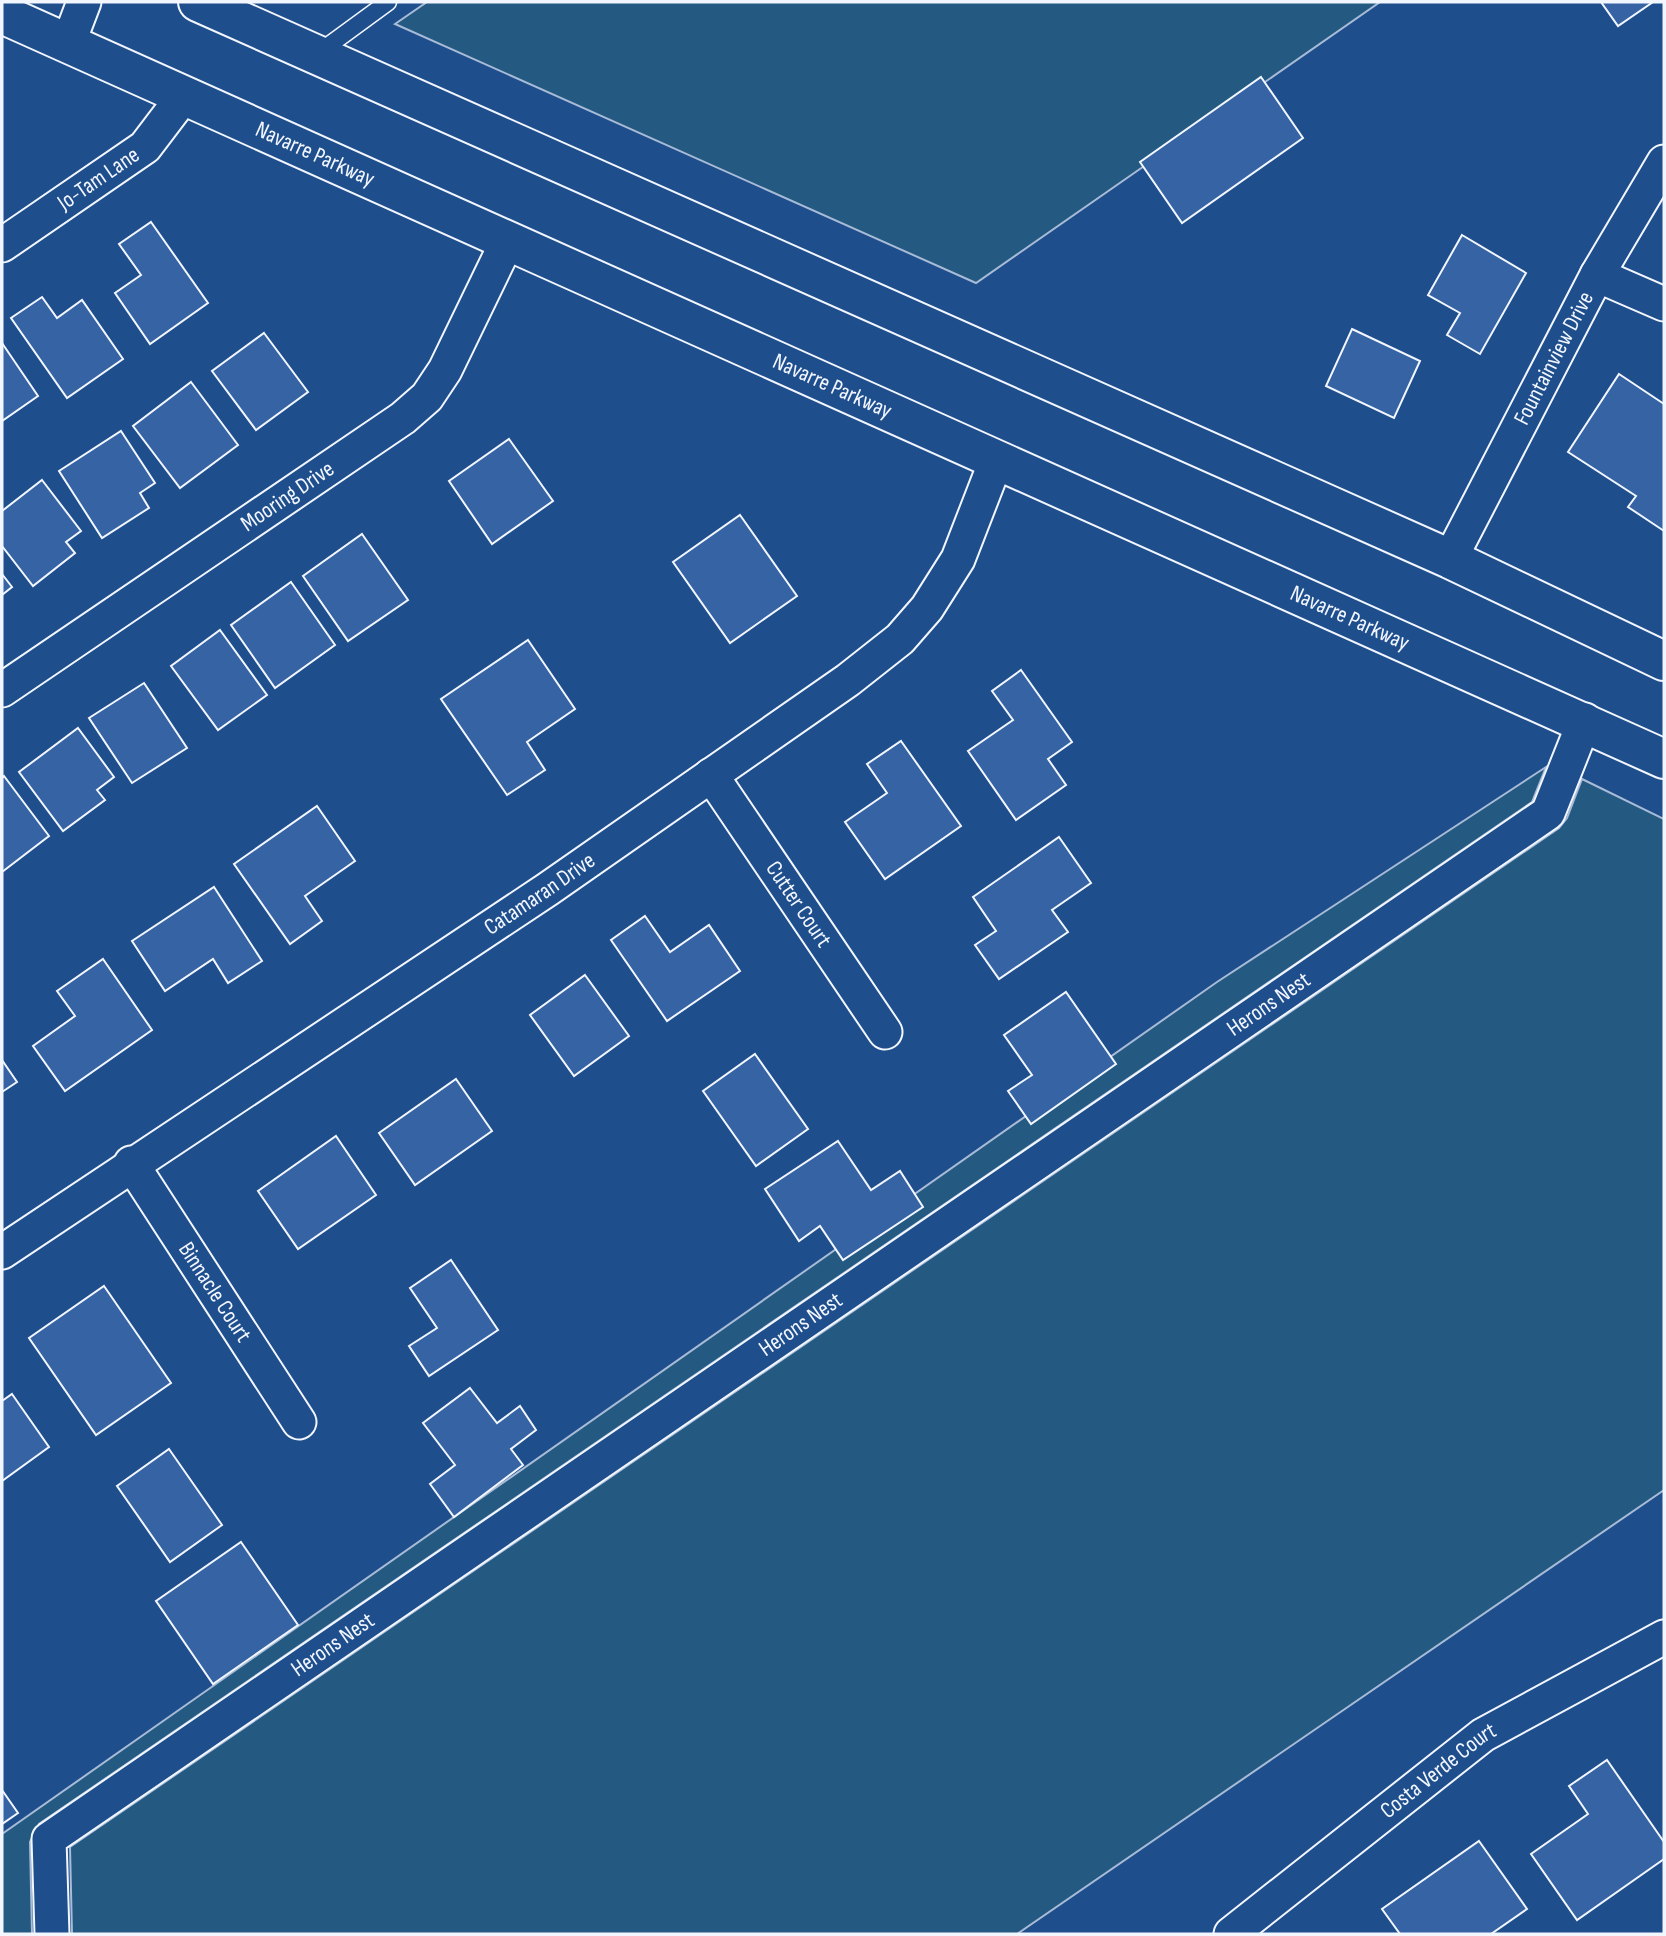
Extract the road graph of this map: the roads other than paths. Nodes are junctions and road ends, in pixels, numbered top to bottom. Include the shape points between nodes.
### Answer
1 (83, 2) edge
2 (198, 2) edge
3 (388, 2) edge
4 (2, 14) edge
5 (68, 44) junction
6 (316, 54) junction
7 (183, 97) junction
8 (1664, 162) edge
9 (507, 242) junction
10 (2, 244) edge
11 (1597, 275) junction
12 (1664, 304) edge
13 (996, 461) junction
14 (1450, 559) junction
15 (1664, 661) edge
16 (2, 690) edge
17 (1584, 720) junction
18 (1664, 758) edge
19 (711, 775) junction
20 (885, 1032) dead end
21 (131, 1163) junction
22 (2, 1252) edge
23 (299, 1422) dead end
24 (1664, 1637) edge
25 (52, 1934) edge
26 (1231, 1934) edge

1 - 5 street
2 - 6 highway
3 - 6 lane
4 - 5 highway, Navarre Parkway
5 - 7 highway, Navarre Parkway
6 - 14 highway
7 - 9 highway, Navarre Parkway
7 - 10 street, Jo-Tam Lane via 145,147
8 - 11 street, Fountainview Drive
9 - 13 highway, Navarre Parkway
9 - 16 street, Mooring Drive via 445,370 427,397
11 - 12 street
11 - 14 street, Fountainview Drive
13 - 17 highway, Navarre Parkway
13 - 19 street, Catamaran Drive via 958,559 927,608 900,639
14 - 15 highway
17 - 18 highway, Navarre Parkway
17 - 25 street, Herons Nest via 1548,813 49,1839
19 - 20 street, Cutter Court
19 - 21 street, Catamaran Drive via 548,889
21 - 22 street, Catamaran Drive
21 - 23 street, Binnacle Court
24 - 26 street, Costa Verde Court via 1483,1735

